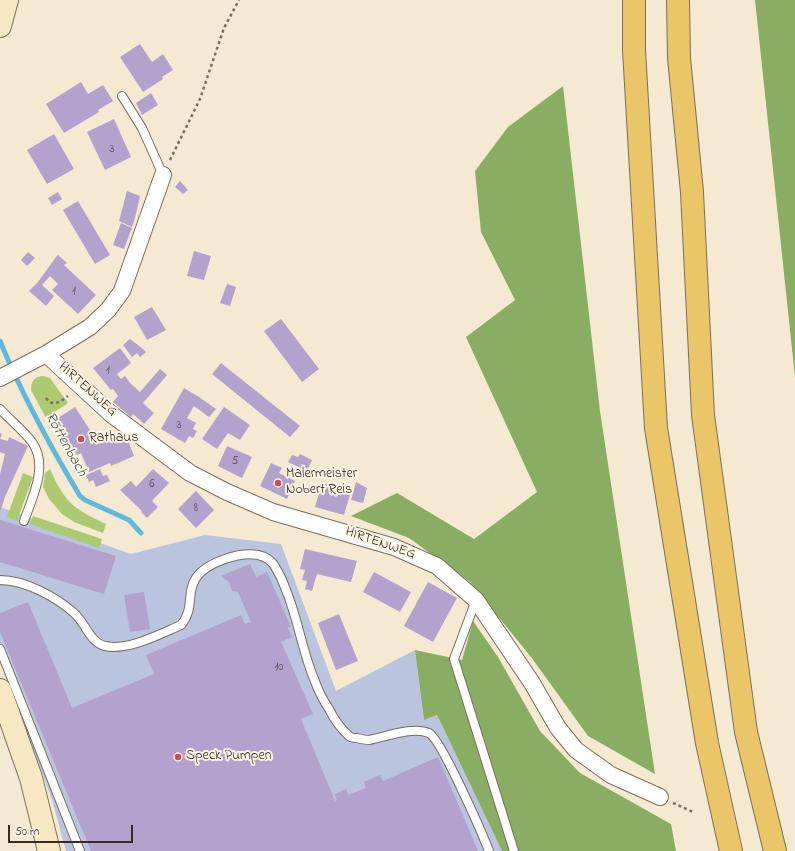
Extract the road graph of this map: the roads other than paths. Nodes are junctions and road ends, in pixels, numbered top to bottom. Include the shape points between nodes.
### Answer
1 (7, 0) edge
2 (634, 0) edge
3 (678, 0) edge
4 (0, 26) edge
5 (122, 96) dead end
6 (163, 175) joint
7 (46, 354) junction
8 (0, 378) edge
9 (0, 409) edge
10 (24, 521) dead end
11 (0, 580) edge
12 (476, 600) junction
13 (0, 649) edge
14 (0, 690) edge
15 (660, 797) road end
16 (49, 851) edge
17 (80, 851) edge
18 (489, 851) edge
19 (514, 851) edge
20 (732, 851) edge
21 (775, 851) edge

1 - 4 main road
2 - 20 highway via 634,58 656,428 707,743
3 - 21 highway via 679,58 692,192 703,415 746,732
5 - 6 lane via 142,128
6 - 7 street via 122,291 108,310 90,327
7 - 8 street
7 - 12 street, HIRTENWEG via 111,414 190,473 273,512 394,547 437,566
9 - 10 lane via 32,443 38,455 39,476
11 - 18 lane via 10,580 41,590 75,614 94,640 104,646 124,647 181,625 187,619 194,581 201,572 213,564 245,554 267,558 281,577 293,606 313,679 336,722 350,737 367,740 418,730 429,734 437,741 446,756
12 - 15 street, HIRTENWEG via 532,683 558,728 576,750 611,774
12 - 19 lane via 454,659
13 - 17 lane
14 - 16 main road via 31,778

